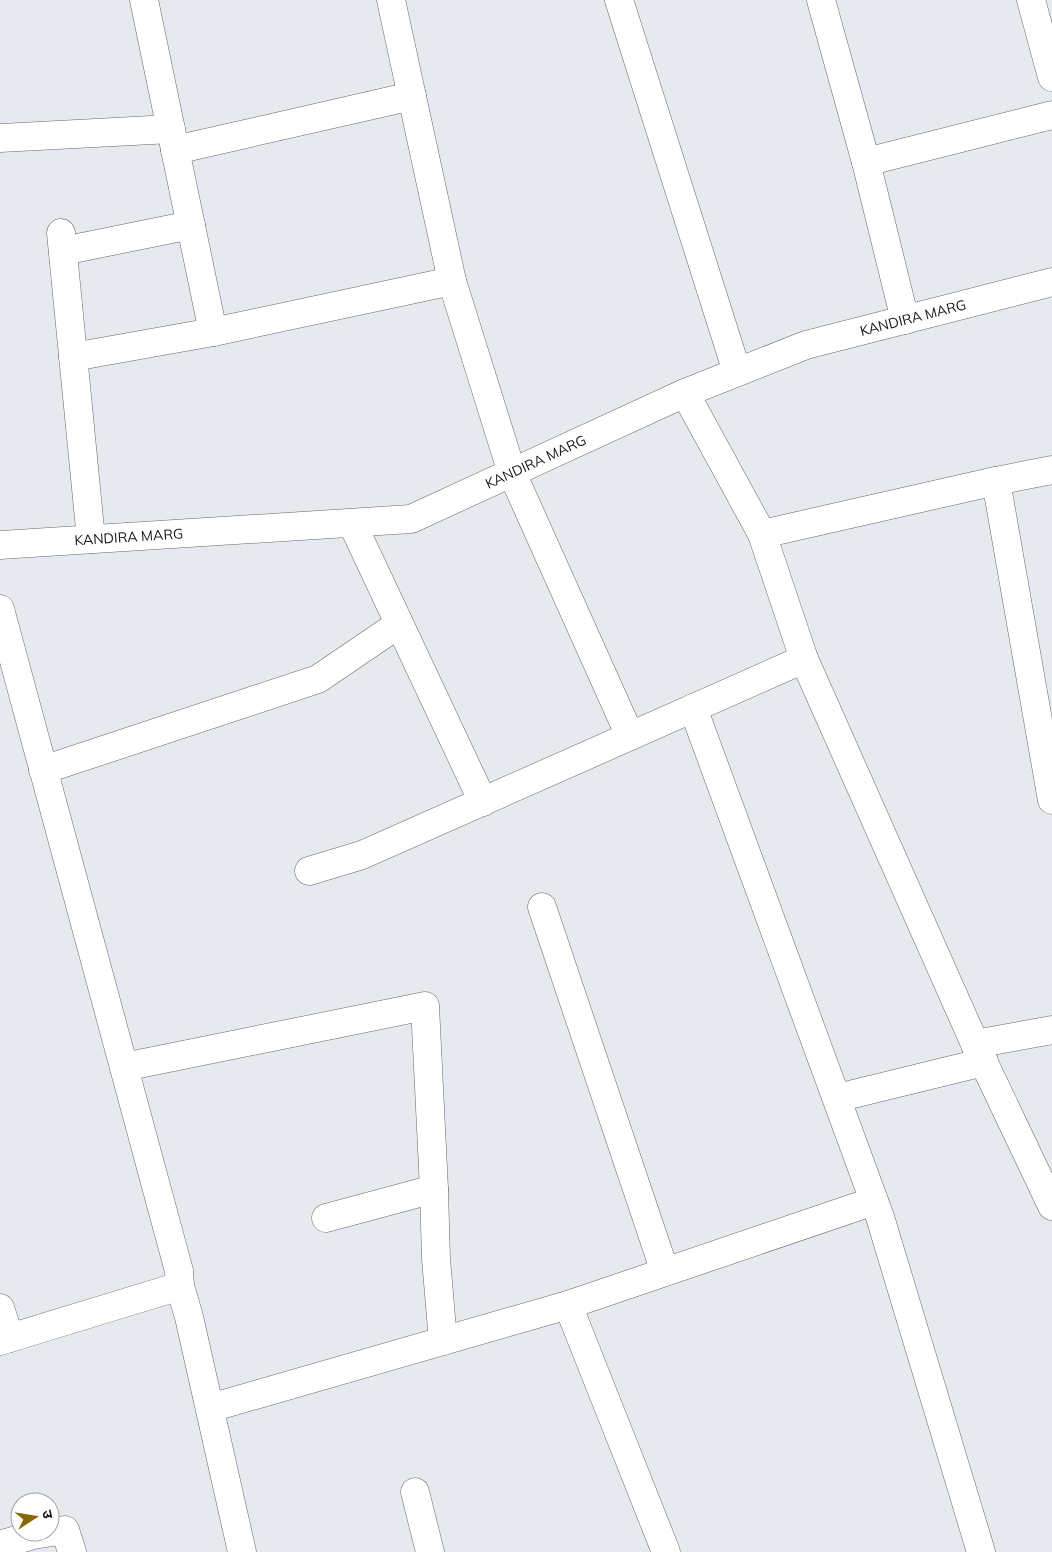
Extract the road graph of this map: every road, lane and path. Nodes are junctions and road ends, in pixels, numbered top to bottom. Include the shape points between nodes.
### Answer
1 (144, 0) edge
2 (391, 0) edge
3 (619, 0) edge
4 (821, 0) edge
5 (1031, 0) edge
6 (1052, 77) edge
7 (412, 96) junction
8 (1052, 115) edge
9 (0, 138) edge
10 (173, 139) junction
11 (866, 162) junction
12 (191, 225) junction
13 (452, 281) junction
14 (1052, 282) edge
15 (905, 320) junction
16 (212, 332) junction
17 (73, 357) junction
18 (737, 372) junction
19 (685, 393) junction
20 (1052, 470) edge
21 (512, 473) junction
22 (996, 481) junction
23 (352, 523) junction
24 (762, 534) junction
25 (90, 539) junction
26 (0, 545) edge
27 (0, 609) edge
28 (399, 624) junction
29 (804, 659) junction
30 (693, 708) junction
31 (630, 736) junction
32 (43, 770) junction
33 (1052, 800) edge
34 (483, 802) junction
35 (309, 871) dead end
36 (542, 907) dead end
37 (1052, 1030) edge
38 (979, 1053) junction
39 (124, 1067) junction
40 (836, 1098) junction
41 (434, 1189) junction
42 (1050, 1195) edge
43 (874, 1201) junction
44 (326, 1218) dead end
45 (665, 1272) junction
46 (180, 1286) junction
47 (568, 1305) junction
48 (0, 1308) edge
49 (5, 1340) edge
50 (443, 1341) junction
51 (210, 1408) junction
52 (415, 1492) dead end
53 (0, 1545) edge
54 (72, 1552) edge
55 (242, 1552) edge
56 (430, 1552) edge
57 (666, 1552) edge
58 (981, 1552) edge

1 - 10 street
2 - 7 street
3 - 18 street
4 - 11 street
5 - 6 street
7 - 10 street
7 - 13 street
8 - 11 street
9 - 10 street
10 - 12 street
11 - 15 street
12 - 16 street
12 - 17 street via 62,242
13 - 16 street
13 - 21 street
14 - 15 street, KANDIRA MARG
15 - 18 street, KANDIRA MARG via 806,345
16 - 17 street
17 - 25 street
18 - 19 street, KANDIRA MARG
19 - 21 street, KANDIRA MARG
19 - 24 street
20 - 22 street
21 - 23 street, KANDIRA MARG via 411,519
21 - 31 street
22 - 24 street
22 - 33 street
23 - 25 street, KANDIRA MARG
23 - 28 street
24 - 29 street
25 - 26 street, KANDIRA MARG
27 - 32 street
28 - 32 street via 318,679
28 - 34 street
29 - 30 street
29 - 38 street
30 - 31 street
30 - 40 street
31 - 34 street
32 - 39 street
34 - 35 street via 362,855
36 - 45 street
37 - 38 street
38 - 40 street
38 - 42 street
39 - 41 street via 425,1006
39 - 46 street via 179,1271
40 - 43 street
41 - 44 street
41 - 50 street
43 - 45 street
43 - 58 street
45 - 47 street
46 - 49 street
46 - 51 street
47 - 50 street
47 - 57 street
48 - 49 street
50 - 51 street
51 - 55 street
52 - 56 street
53 - 54 street via 64,1530

